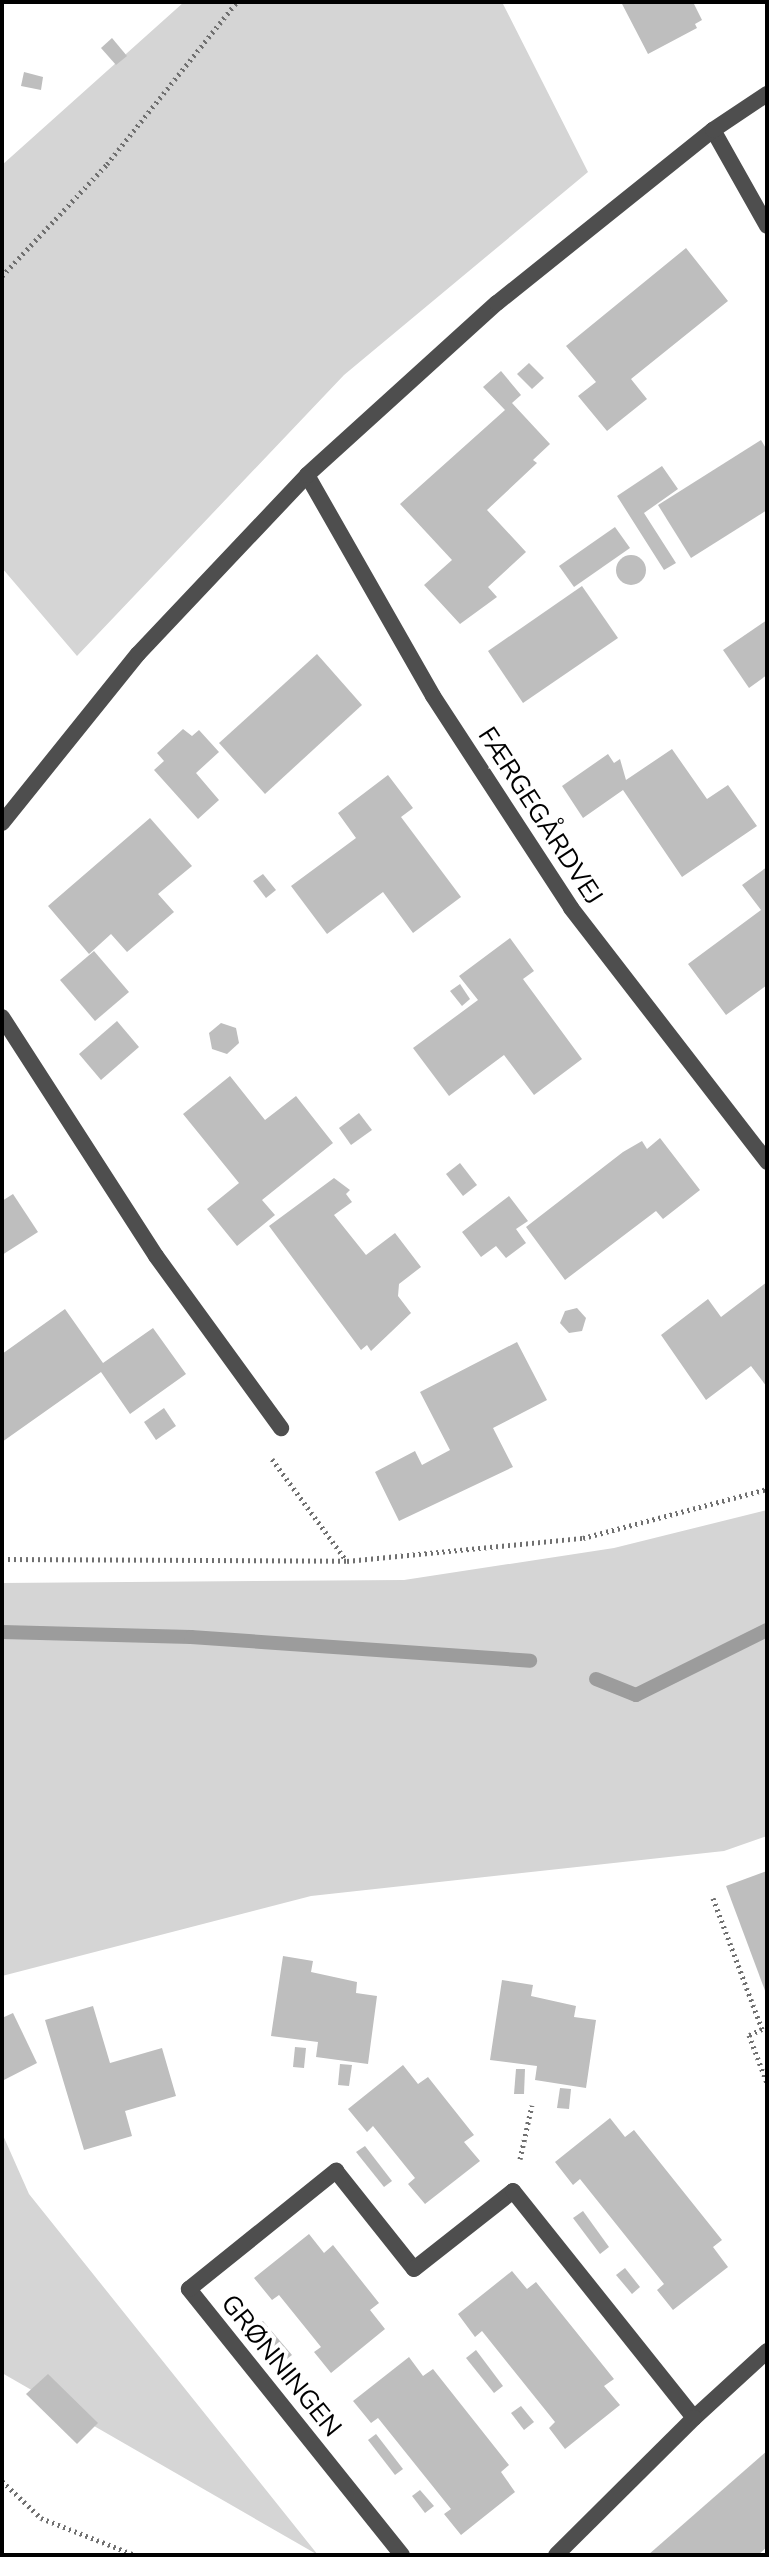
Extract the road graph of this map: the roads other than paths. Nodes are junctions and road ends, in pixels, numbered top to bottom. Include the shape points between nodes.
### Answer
1 (767, 94) edge
2 (713, 130) junction
3 (767, 226) edge
4 (307, 475) junction
5 (2, 823) edge
6 (2, 1017) edge
7 (767, 1162) edge
8 (281, 1428) road end
9 (767, 2351) edge
10 (694, 2418) junction
11 (402, 2555) edge
12 (556, 2555) edge

1 - 2 street
2 - 3 street
2 - 4 street via 497,303
4 - 5 street via 138,654
4 - 7 street, FÆRGEGÅRDVEJ via 433,696 571,908
6 - 8 street via 156,1256
9 - 10 street
10 - 11 street, GRØNNINGEN via 513,2191 414,2269 336,2171 189,2289
10 - 12 street

